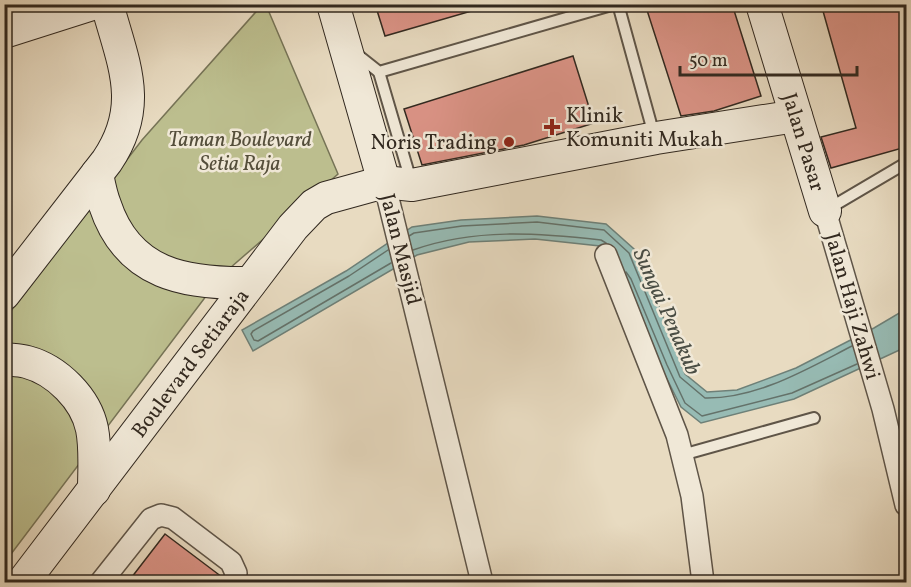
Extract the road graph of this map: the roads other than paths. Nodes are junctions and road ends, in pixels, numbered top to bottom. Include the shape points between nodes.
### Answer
1 (92, 4) edge
2 (107, 4) edge
3 (333, 4) edge
4 (616, 4) edge
5 (762, 4) edge
6 (4, 32) edge
7 (344, 43) junction
8 (379, 72) junction
9 (796, 116) junction
10 (654, 138) junction
11 (906, 163) edge
12 (97, 174) junction
13 (398, 183) junction
14 (825, 211) junction
15 (606, 255) dead end
16 (250, 283) junction
17 (4, 294) edge
18 (4, 359) edge
19 (814, 418) dead end
20 (682, 455) junction
21 (94, 489) junction
22 (906, 505) edge
23 (23, 582) edge
24 (101, 582) edge
25 (234, 582) edge
26 (482, 582) edge
27 (703, 582) edge

1 - 6 street
2 - 12 street via 128,80 129,107 115,149
3 - 7 street
4 - 8 lane
4 - 10 lane
5 - 9 street, Jalan Pasar
7 - 8 lane
7 - 13 street
8 - 13 lane
9 - 10 street, Jalan Masjid
9 - 14 street, Jalan Pasar
10 - 13 street, Jalan Masjid
11 - 14 lane
12 - 16 street via 112,224 137,256 158,269 195,281
12 - 17 street
13 - 16 street, Boulevard Setiaraja via 340,193 314,205
13 - 26 street, Jalan Masjid via 393,213
14 - 22 street, Jalan Haji Zahwi via 883,409
15 - 20 street
16 - 21 street, Boulevard Setiaraja
18 - 21 street via 28,362 51,373 70,388 83,406 92,429
19 - 20 lane
20 - 27 street via 692,496
21 - 23 street, Boulevard Setiaraja
24 - 25 street via 151,519 161,515 173,518 231,562 236,573

